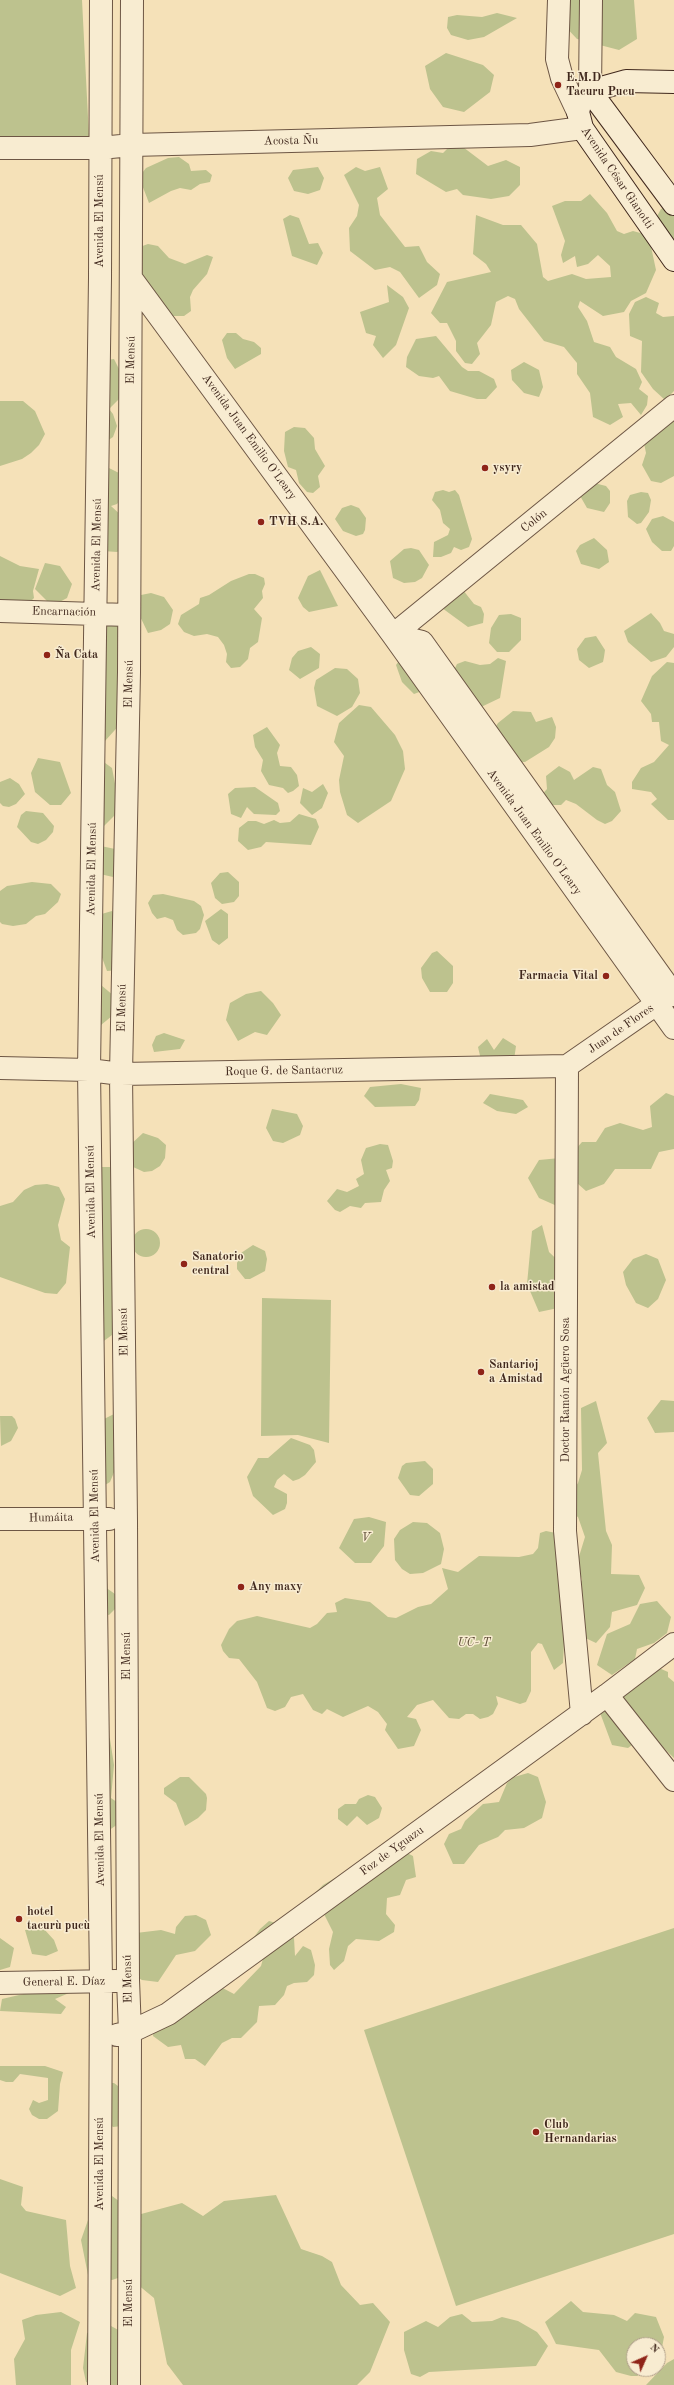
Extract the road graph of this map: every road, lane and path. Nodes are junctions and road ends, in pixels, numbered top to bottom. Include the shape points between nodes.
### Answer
1 (101, 0) edge
2 (132, 0) edge
3 (558, 0) edge
4 (591, 0) edge
5 (674, 82) edge
6 (590, 91) junction
7 (580, 120) junction
8 (132, 145) junction
9 (0, 148) edge
10 (100, 148) junction
11 (674, 204) edge
12 (674, 260) edge
13 (100, 278) junction
14 (132, 278) junction
15 (674, 406) edge
16 (0, 611) edge
17 (96, 613) junction
18 (128, 615) junction
19 (394, 635) junction
20 (669, 996) edge
21 (674, 1028) edge
22 (567, 1066) junction
23 (0, 1068) edge
24 (89, 1070) junction
25 (121, 1074) junction
26 (95, 1518) junction
27 (0, 1519) edge
28 (126, 1521) junction
29 (674, 1644) edge
30 (607, 1695) junction
31 (582, 1714) junction
32 (674, 1780) edge
33 (128, 1980) junction
34 (101, 1981) junction
35 (0, 1983) edge
36 (130, 2032) junction
37 (101, 2039) junction
38 (99, 2385) edge
39 (129, 2385) edge

1 - 10 street, Avenida El Mensú
2 - 8 street
3 - 7 street via 557,59 562,78
4 - 6 street
5 - 6 street via 626,81
6 - 7 street, Avenida César Gianotti via 581,100
6 - 11 street
7 - 8 street, Acosta Ñu via 530,135
7 - 12 street, Avenida César Gianotti
8 - 10 street, Acosta Ñu
8 - 14 street
9 - 10 street, Acosta Ñu
10 - 13 street, Avenida El Mensú
13 - 14 street
13 - 17 street, Avenida El Mensú
14 - 18 street, El Mensú
14 - 19 street, Avenida Juan Emilio O'Leary
15 - 19 street, Colón
16 - 17 street, Encarnación
17 - 18 street, Encarnación
17 - 24 street, Avenida El Mensú
18 - 25 street, El Mensú
19 - 20 street, Avenida Juan Emilio O'Leary
20 - 21 street, Avenida Juan Emilio O'Leary
20 - 22 street, Juan de Flores
22 - 25 street, Roque G. de Santacruz
22 - 31 street, Doctor Ramón Agüero Sosa via 565,1531
23 - 24 street, Roque G. de Santacruz
24 - 25 street, Roque G. de Santacruz
24 - 26 street, Avenida El Mensú
25 - 28 street, El Mensú
26 - 27 street, Humáita
26 - 28 street, Humáita
26 - 34 street, Avenida El Mensú
28 - 33 street, El Mensú
29 - 30 street, Foz de Yguazu
30 - 31 street, Foz de Yguazu
30 - 32 street
31 - 36 street, Foz de Yguazu via 168,2014
33 - 34 street, General E. Díaz
33 - 36 street, El Mensú
34 - 35 street, General E. Díaz
34 - 37 street, Avenida El Mensú
36 - 37 street, Foz de Yguazu
36 - 39 street, El Mensú
37 - 38 street, Avenida El Mensú

